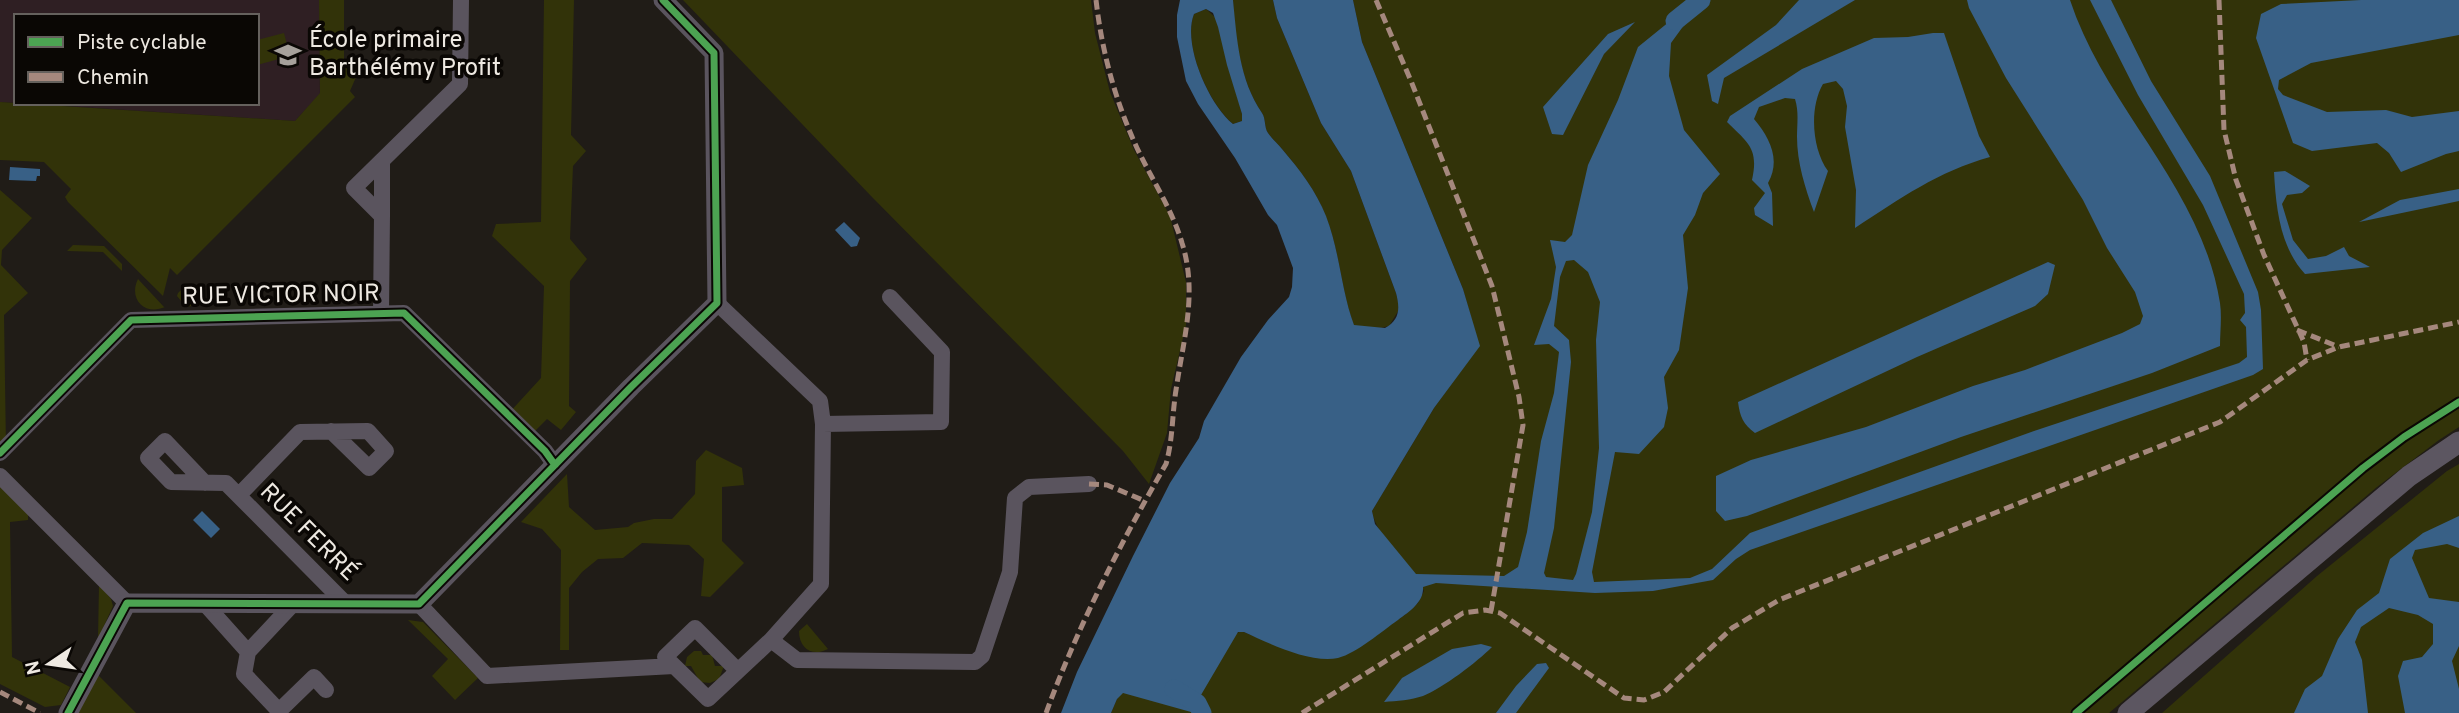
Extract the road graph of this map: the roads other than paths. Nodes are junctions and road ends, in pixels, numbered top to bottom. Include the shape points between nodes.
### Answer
1 (461, 0) edge
2 (663, 0) edge
3 (382, 162) junction
4 (382, 216) junction
5 (890, 296) dead end
6 (717, 303) junction
7 (381, 313) junction
8 (823, 424) junction
9 (331, 431) dead end
10 (2459, 442) edge
11 (0, 453) edge
12 (555, 465) junction
13 (0, 476) edge
14 (205, 483) dead end
15 (1089, 484) dead end
16 (239, 495) junction
17 (127, 603) junction
18 (345, 603) junction
19 (293, 604) junction
20 (419, 604) junction
21 (206, 605) junction
22 (771, 640) junction
23 (248, 652) junction
24 (674, 666) junction
25 (737, 670) junction
26 (326, 690) dead end
27 (279, 712) edge
28 (68, 713) edge
29 (2128, 713) edge

1 - 3 street via 460,84
2 - 6 street via 713,53
3 - 4 street
3 - 4 street via 354,188
4 - 7 street
5 - 8 street via 942,352 941,422
6 - 8 street via 820,401
6 - 12 street
7 - 11 street, RUE VICTOR NOIR via 131,320
7 - 12 street, RUE VICTOR NOIR via 404,313
8 - 22 street via 821,584
9 - 16 street, RUE FERRÉ via 300,432
10 - 29 main road via 2409,476
12 - 20 street
13 - 17 street
14 - 16 street, RUE FERRÉ via 226,483
15 - 22 street via 1029,487 1015,498 1006,590 982,656 975,663 797,660
16 - 18 street, RUE FERRÉ
17 - 21 street
17 - 28 street
18 - 19 street
18 - 20 street
19 - 21 street
19 - 23 street
20 - 24 street via 486,676
21 - 23 street
22 - 25 street
23 - 27 street via 244,674
24 - 25 street via 708,699
24 - 25 street via 666,657 695,628
26 - 27 street via 314,677

